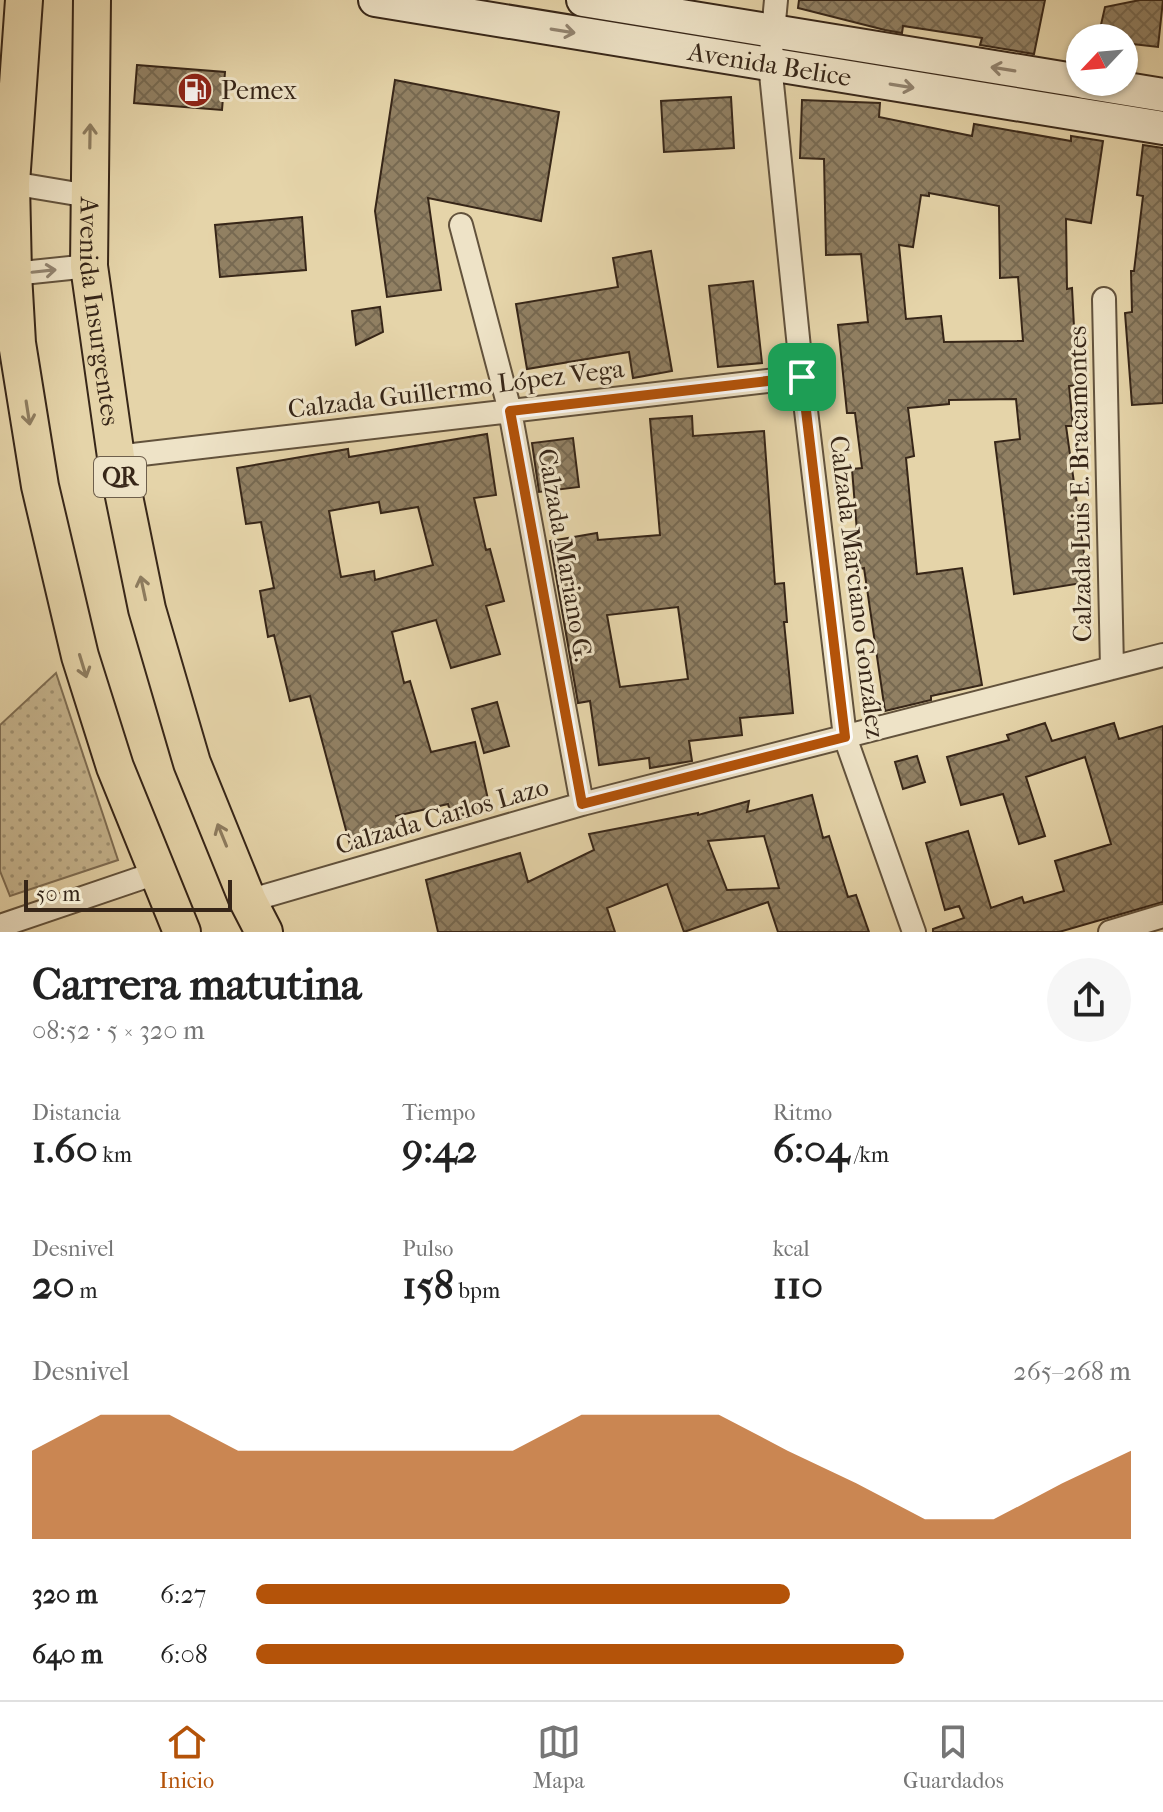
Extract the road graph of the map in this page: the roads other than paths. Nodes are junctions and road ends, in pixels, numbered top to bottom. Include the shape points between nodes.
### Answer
1 (24, 0) edge
2 (375, 0) edge
3 (583, 0) edge
4 (100, 7) edge
5 (774, 16) edge
6 (770, 64) junction
7 (1066, 79) edge
8 (1138, 91) edge
9 (1163, 95) edge
10 (1163, 128) edge
11 (6, 182) edge
12 (89, 196) junction
13 (461, 225) dead end
14 (89, 266) junction
15 (6, 274) edge
16 (1104, 299) dead end
17 (8, 341) edge
18 (802, 377) junction
19 (510, 411) junction
20 (116, 457) junction
21 (1163, 655) edge
22 (1112, 668) junction
23 (845, 737) junction
24 (582, 804) junction
25 (156, 873) junction
26 (256, 916) edge
27 (1163, 916) edge
28 (0, 926) edge
29 (182, 932) edge
30 (914, 932) edge
31 (1110, 932) edge

1 - 11 main road
2 -> 6 main road, Avenida Belice
3 - 5 main road, Avenida Belice
12 -> 4 main road, Avenida Insurgentes / QR
5 - 6 street, Calzada Marciano González
7 -> 5 main road, Avenida Belice
6 -> 10 main road, Avenida Belice
6 - 18 street, Calzada Marciano González
8 - 9 main road, Avenida Belice
11 - 12 street
11 - 15 main road
12 - 14 main road, Avenida Insurgentes / QR
13 - 19 street, Calzada Mariano G.
15 -> 14 street
14 - 20 main road, Avenida Insurgentes / QR
15 - 17 main road
16 - 22 street, Calzada Luis E. Bracamontes
17 -> 25 main road via 80,656
18 - 19 street, Calzada Guillermo López Vega
18 - 23 street, Calzada Marciano González
19 - 20 street, Calzada Guillermo López Vega
19 - 24 street, Calzada Mariano G.
26 -> 20 main road, Avenida Insurgentes / QR via 192,763 147,609
21 - 22 street, Calzada Carlos Lazo
22 - 23 street, Calzada Carlos Lazo
23 - 24 street, Calzada Carlos Lazo
23 - 30 street, Calzada Marciano González
24 - 26 street, Calzada Carlos Lazo
25 - 28 street
25 - 29 main road
27 - 31 street

